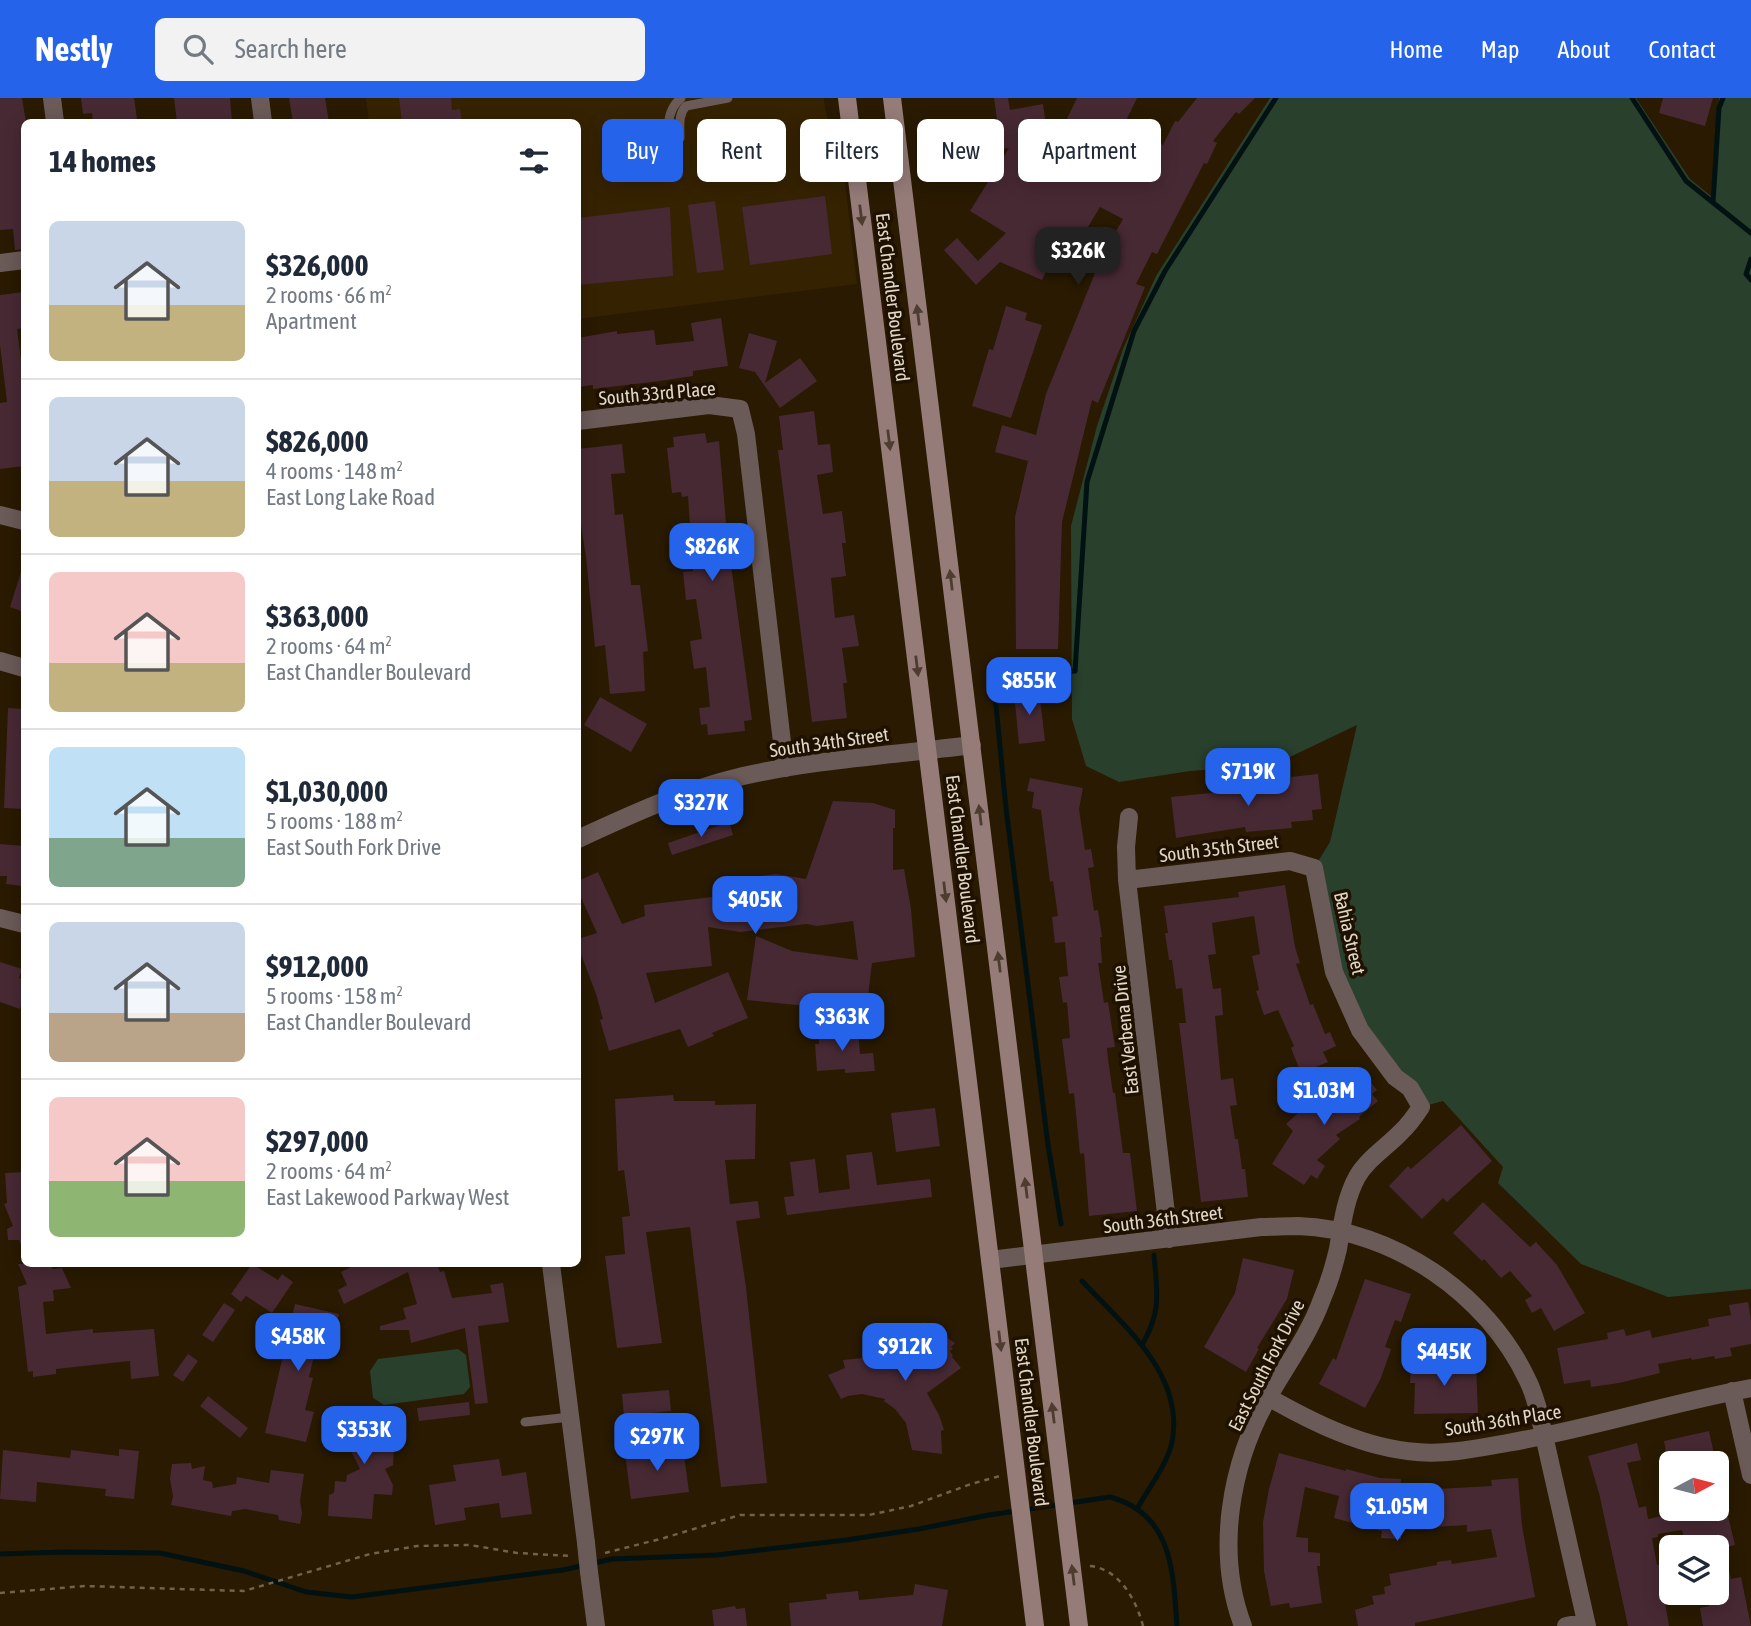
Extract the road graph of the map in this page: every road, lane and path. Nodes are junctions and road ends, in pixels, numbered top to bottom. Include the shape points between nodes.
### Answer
1 (52, 98) edge
2 (260, 98) edge
3 (681, 98) edge
4 (728, 98) edge
5 (847, 98) edge
6 (892, 98) edge
7 (55, 119) edge
8 (263, 119) edge
9 (668, 119) edge
10 (680, 119) edge
11 (21, 260) edge
12 (0, 263) edge
13 (581, 421) edge
14 (0, 516) edge
15 (21, 520) edge
16 (0, 661) edge
17 (21, 666) edge
18 (972, 745) junction
19 (928, 751) junction
20 (785, 768) junction
21 (1129, 817) dead end
22 (581, 838) edge
23 (1314, 868) joint
24 (1128, 880) junction
25 (0, 918) edge
26 (21, 923) edge
27 (1421, 1107) joint
28 (1340, 1233) junction
29 (1169, 1239) junction
30 (1034, 1255) junction
31 (990, 1261) junction
32 (551, 1267) edge
33 (1751, 1388) edge
34 (1732, 1391) junction
35 (1268, 1397) junction
36 (570, 1417) junction
37 (525, 1422) dead end
38 (1545, 1437) junction
39 (1751, 1475) edge
40 (1018, 1482) junction
41 (587, 1551) junction
42 (1072, 1567) junction
43 (0, 1593) edge
44 (1586, 1624) edge
45 (596, 1626) edge
46 (1035, 1626) edge
47 (1079, 1626) edge
48 (1143, 1626) edge
49 (1243, 1626) edge
50 (1566, 1626) edge

1 - 7 street
2 - 8 street
3 - 9 lane
4 - 10 lane via 687,106
5 -> 19 main road, East Chandler Boulevard
18 -> 6 main road, East Chandler Boulevard
11 - 12 street
13 - 20 street, South 33rd Place via 709,405 740,409
14 - 15 street
16 - 17 street
18 - 19 street, South 34th Street
30 -> 18 main road, East Chandler Boulevard
19 - 20 street, South 34th Street
19 -> 31 main road, East Chandler Boulevard
20 - 22 street, South 34th Street via 671,797
21 - 24 street, East Verbena Drive
23 - 24 street, South 35th Street via 1290,861
23 - 27 street, Bahia Street via 1339,984 1360,1030
24 - 29 street, East Verbena Drive
25 - 26 street
27 - 28 street, East South Fork Drive via 1357,1176
28 - 29 street, South 36th Street via 1299,1226
28 - 35 street, East South Fork Drive via 1329,1282 1311,1328
28 - 38 street, South 36th Street via 1391,1248 1420,1263 1466,1299 1509,1348 1528,1379
29 - 30 street, South 36th Street
30 - 31 street, South 36th Street
42 -> 30 main road, East Chandler Boulevard
31 -> 40 main road, East Chandler Boulevard
32 - 36 street
33 - 34 street, South 36th Place
34 - 38 street, South 36th Place
34 - 39 street
35 - 38 street, South 36th Place via 1346,1435 1418,1452 1460,1451
35 - 49 street, East South Fork Drive via 1230,1507 1229,1575
36 - 37 lane
36 - 41 street
38 - 44 street, South 36th Street
40 - 41 path via 991,1478 911,1506 869,1515 740,1515 627,1549
40 - 46 main road, East Chandler Boulevard
41 - 43 path via 561,1557 470,1545 417,1546 370,1554 244,1591 85,1587
41 - 45 street, bridge
47 -> 42 main road, East Chandler Boulevard
42 - 48 path via 1093,1566 1115,1576 1128,1591
44 - 50 street

